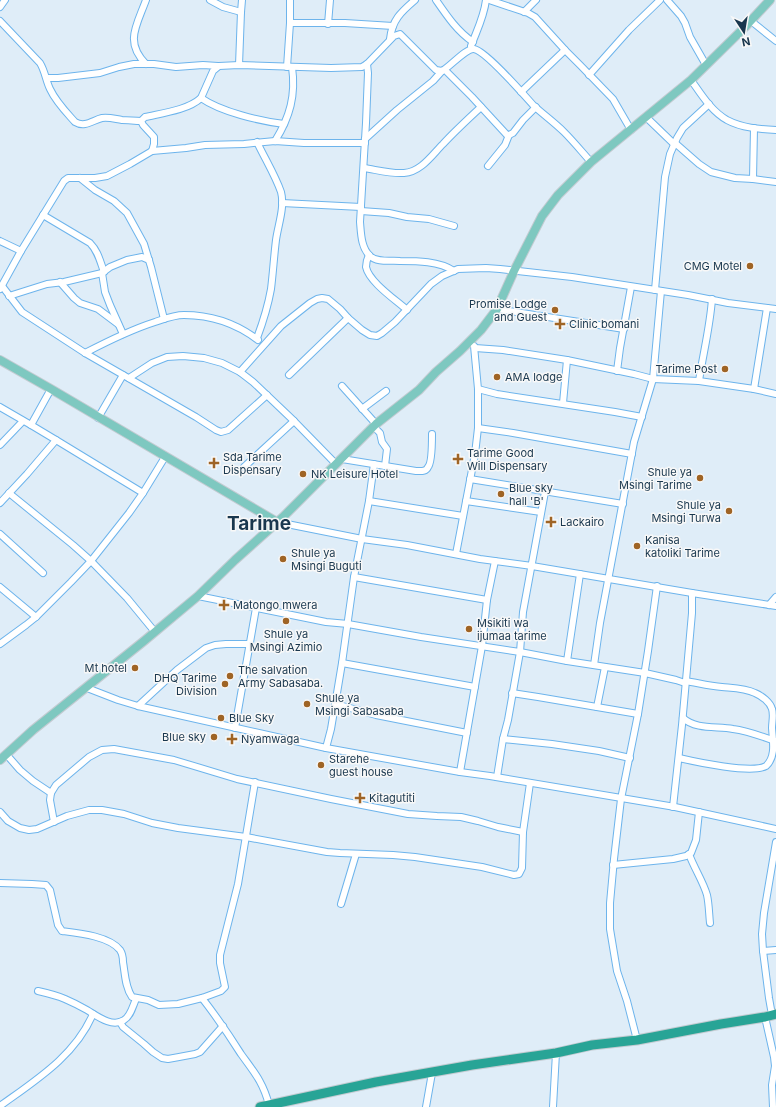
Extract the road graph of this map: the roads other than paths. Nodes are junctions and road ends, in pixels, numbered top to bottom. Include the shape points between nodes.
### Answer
1 (5, 0) edge
2 (146, 0) edge
3 (210, 0) edge
4 (242, 0) edge
5 (290, 0) edge
6 (330, 0) edge
7 (415, 0) edge
8 (436, 0) edge
9 (488, 0) edge
10 (536, 0) edge
11 (660, 0) edge
12 (667, 0) edge
13 (770, 0) edge
14 (0, 2) edge
15 (0, 7) edge
16 (241, 12) junction
17 (524, 12) junction
18 (751, 20) junction
19 (0, 21) edge
20 (290, 23) junction
21 (328, 24) junction
22 (393, 26) junction
23 (390, 39) junction
24 (776, 41) edge
25 (472, 42) junction
26 (470, 50) junction
27 (565, 50) junction
28 (146, 64) junction
29 (367, 64) junction
30 (239, 65) junction
31 (706, 65) junction
32 (218, 66) junction
33 (289, 67) junction
34 (444, 71) junction
35 (589, 75) junction
36 (47, 78) junction
37 (691, 80) junction
38 (521, 92) junction
39 (201, 98) junction
40 (709, 104) junction
41 (481, 107) junction
42 (536, 107) junction
43 (646, 117) junction
44 (141, 121) junction
45 (284, 124) junction
46 (754, 128) junction
47 (631, 130) junction
48 (776, 130) edge
49 (509, 135) junction
50 (275, 141) junction
51 (365, 141) junction
52 (257, 142) junction
53 (675, 143) junction
54 (152, 151) junction
55 (591, 162) junction
56 (488, 166) dead end
57 (364, 168) junction
58 (80, 178) junction
59 (753, 178) junction
60 (776, 182) edge
61 (282, 203) junction
62 (361, 209) junction
63 (43, 215) junction
64 (454, 226) dead end
65 (0, 241) edge
66 (21, 251) junction
67 (369, 255) junction
68 (149, 260) junction
69 (454, 271) junction
70 (514, 271) junction
71 (103, 273) junction
72 (60, 282) junction
73 (631, 287) junction
74 (1, 288) edge
75 (658, 291) junction
76 (9, 296) junction
77 (712, 299) junction
78 (767, 308) junction
79 (497, 309) junction
80 (776, 309) edge
81 (407, 310) junction
82 (348, 318) junction
83 (164, 319) junction
84 (118, 324) junction
85 (624, 329) junction
86 (122, 334) junction
87 (256, 338) junction
88 (472, 338) junction
89 (265, 344) junction
90 (475, 348) junction
91 (85, 353) junction
92 (0, 360) edge
93 (567, 360) junction
94 (617, 371) junction
95 (240, 372) junction
96 (123, 374) junction
97 (289, 375) dead end
98 (129, 378) junction
99 (653, 379) junction
100 (699, 381) junction
101 (342, 386) dead end
102 (51, 389) junction
103 (478, 389) junction
104 (754, 389) junction
105 (386, 391) dead end
106 (776, 394) edge
107 (267, 395) junction
108 (563, 403) junction
109 (0, 407) edge
110 (362, 409) junction
111 (642, 417) junction
112 (98, 418) junction
113 (23, 421) junction
114 (294, 421) junction
115 (31, 425) junction
116 (375, 426) junction
117 (478, 428) junction
118 (432, 434) dead end
119 (56, 440) junction
120 (0, 445) edge
121 (632, 454) junction
122 (165, 457) junction
123 (339, 461) junction
124 (374, 464) junction
125 (385, 466) junction
126 (244, 467) dead end
127 (470, 479) junction
128 (545, 492) junction
129 (8, 493) junction
130 (144, 493) junction
131 (369, 501) junction
132 (466, 501) junction
133 (0, 503) edge
134 (623, 504) junction
135 (541, 512) junction
136 (463, 516) junction
137 (277, 522) junction
138 (0, 534) edge
139 (362, 539) junction
140 (456, 554) junction
141 (91, 561) junction
142 (495, 561) junction
143 (532, 566) junction
144 (43, 573) dead end
145 (580, 574) junction
146 (354, 577) junction
147 (609, 579) junction
148 (657, 586) junction
149 (0, 587) edge
150 (692, 593) junction
151 (198, 596) junction
152 (776, 597) edge
153 (487, 600) junction
154 (768, 605) junction
155 (776, 606) edge
156 (256, 608) junction
157 (36, 617) junction
158 (348, 624) junction
159 (155, 632) junction
160 (0, 644) edge
161 (249, 644) junction
162 (482, 646) junction
163 (520, 652) junction
164 (567, 661) junction
165 (342, 663) junction
166 (594, 665) junction
167 (605, 667) junction
168 (645, 673) junction
169 (686, 682) junction
170 (475, 687) junction
171 (87, 688) junction
172 (512, 693) junction
173 (335, 704) junction
174 (138, 706) junction
175 (597, 707) junction
176 (638, 714) junction
177 (683, 718) junction
178 (235, 728) junction
179 (467, 733) junction
180 (503, 739) junction
181 (775, 741) edge
182 (326, 748) junction
183 (6, 754) junction
184 (630, 758) junction
185 (678, 758) junction
186 (0, 760) edge
187 (460, 772) junction
188 (497, 777) junction
189 (255, 782) junction
190 (530, 783) junction
191 (50, 793) junction
192 (621, 799) junction
193 (673, 807) junction
194 (0, 812) edge
195 (699, 812) junction
196 (54, 822) junction
197 (776, 829) edge
198 (523, 832) junction
199 (246, 838) junction
200 (776, 842) edge
201 (356, 854) junction
202 (689, 854) junction
203 (613, 865) junction
204 (773, 879) edge
205 (0, 883) edge
206 (341, 904) dead end
207 (710, 923) dead end
208 (776, 950) edge
209 (763, 951) junction
210 (38, 991) dead end
211 (202, 998) junction
212 (136, 999) junction
213 (93, 1014) junction
214 (771, 1016) edge
215 (120, 1022) junction
216 (223, 1026) junction
217 (637, 1040) junction
218 (556, 1052) junction
219 (432, 1073) junction
220 (0, 1106) edge
221 (265, 1106) edge
222 (426, 1107) edge
223 (553, 1107) edge
224 (773, 1107) edge

1 - 14 street
1 - 15 street
2 - 28 street via 134,40 138,55
3 - 16 street
4 - 16 street
5 - 20 street
6 - 21 street
7 - 22 street via 396,18
8 - 25 street via 462,34
9 - 17 street
9 - 25 street
10 - 17 street
11 - 35 street
12 - 31 street via 681,16
13 - 18 main road
16 - 30 street
17 - 27 street via 534,17
18 - 24 street
18 - 31 main road
19 - 36 street via 40,63
20 - 21 street
20 - 33 street
21 - 22 street
22 - 23 street
23 - 29 street
23 - 34 street via 400,34 436,70
25 - 26 street
26 - 34 street
26 - 38 street via 475,49 487,56
27 - 35 street
27 - 38 street
28 - 32 street via 176,67
28 - 36 street via 134,64 100,73
29 - 33 street via 362,67
29 - 51 street
30 - 32 street
30 - 33 street
31 - 37 main road
32 - 39 street via 213,71
33 - 45 street via 294,89
34 - 41 street
34 - 51 street
35 - 47 street via 613,100
36 - 44 street via 54,98 79,124 103,118
37 - 40 street
37 - 43 main road
38 - 42 street
39 - 44 street via 194,104 146,117
39 - 45 street via 210,104 242,115
40 - 46 street via 727,120
40 - 53 street via 683,128
41 - 49 street
41 - 57 street via 418,168 404,173
42 - 49 street
42 - 55 street via 564,131
43 - 47 main road
43 - 53 street
44 - 54 street via 154,137
45 - 50 street
46 - 48 street
46 - 59 street
47 - 55 main road
49 - 56 street via 502,149
50 - 51 street
50 - 52 street
51 - 57 street
52 - 54 street
52 - 61 street via 281,192
53 - 59 street via 711,172 735,178
53 - 75 street via 665,177
54 - 58 street via 107,176
55 - 70 main road via 558,195 542,216
57 - 62 street
58 - 63 street via 68,178 64,181
58 - 68 street via 127,213 144,244
59 - 60 street
61 - 62 street
61 - 87 street via 271,290 264,320
62 - 64 street via 429,219
62 - 67 street via 361,233
63 - 66 street
63 - 71 street via 90,243 97,252
65 - 66 street
66 - 74 street
67 - 69 street via 373,259 423,262 444,266
67 - 81 street via 366,267 371,278
68 - 71 street via 142,257 127,260
68 - 83 street
69 - 70 street via 486,268
69 - 81 street via 431,284
70 - 73 street
70 - 79 main road
71 - 72 street
71 - 84 street via 105,292
72 - 76 street
72 - 84 street via 80,303 98,309
73 - 75 street
73 - 85 street
74 - 76 street
75 - 77 street
75 - 99 street
76 - 91 street via 22,312
77 - 78 street
77 - 100 street
78 - 80 street
78 - 104 street
79 - 85 street
79 - 88 main road
81 - 82 street via 377,336 370,335
82 - 89 street via 328,299 317,299 281,326
82 - 97 street
83 - 86 street
83 - 87 street via 184,314 212,318 232,324
84 - 86 street
85 - 94 street
86 - 91 street
87 - 89 street
88 - 90 street
88 - 116 main road via 419,390
89 - 95 street
90 - 93 street
90 - 103 street
91 - 96 street
92 - 102 main road
93 - 94 street
93 - 108 street
94 - 99 street
95 - 98 street via 222,363 183,356 167,357 152,363
95 - 107 street
96 - 98 street
96 - 112 street
98 - 107 street via 221,432 236,424
99 - 100 street
99 - 111 street
100 - 104 street
101 - 110 street
102 - 112 main road
102 - 115 street
103 - 108 street
103 - 117 street
104 - 106 street
105 - 110 street
107 - 114 street
108 - 111 street
109 - 113 street
110 - 116 street
111 - 121 street
112 - 122 main road
113 - 115 street
113 - 120 street
114 - 123 street
114 - 126 street
115 - 119 street
116 - 123 main road
116 - 125 street via 387,449
117 - 121 street
117 - 127 street
118 - 125 street via 429,467 424,471
119 - 129 street
119 - 130 street
121 - 134 street
122 - 130 street
122 - 137 main road
123 - 124 street
123 - 137 main road
124 - 125 street
124 - 131 street
127 - 128 street
127 - 132 street
128 - 134 street
128 - 135 street
129 - 133 street
129 - 141 street
130 - 141 street
131 - 136 street
131 - 139 street
132 - 135 street
132 - 136 street
134 - 147 street
135 - 143 street
136 - 140 street
137 - 139 street
137 - 151 main road
138 - 144 street
139 - 140 street
139 - 146 street
140 - 142 street
141 - 157 street
141 - 159 street
142 - 143 street
142 - 153 street
143 - 145 street
143 - 163 street via 523,612
145 - 147 street
145 - 164 street
146 - 153 street
146 - 158 street
147 - 148 street
147 - 166 street
148 - 150 street
148 - 168 street
149 - 157 street
150 - 154 street
150 - 169 street
151 - 156 street
151 - 159 main road
152 - 154 street
153 - 162 street
154 - 155 street
156 - 158 street
156 - 161 street
157 - 160 street
158 - 162 street
158 - 165 street
159 - 171 main road
161 - 174 street via 215,645 206,648 177,670
161 - 178 street
162 - 163 street
162 - 170 street
163 - 164 street
163 - 172 street
164 - 166 street
165 - 170 street
165 - 173 street
166 - 167 street
167 - 168 street
167 - 175 street
168 - 169 street
168 - 176 street
169 - 177 street
169 - 181 street via 755,693 765,700 773,711 772,728
170 - 179 street
171 - 174 street
171 - 183 main road
172 - 175 street
172 - 180 street
173 - 179 street
173 - 182 street
174 - 178 street
175 - 176 street
176 - 184 street
177 - 181 street via 699,726 734,729
177 - 185 street
178 - 182 street
179 - 187 street
180 - 184 street via 559,745
180 - 188 street
181 - 185 street via 774,760 766,766 748,770
182 - 187 street
183 - 186 main road
183 - 191 street via 20,770
184 - 192 street
185 - 193 street
187 - 188 street
188 - 190 street
189 - 191 street via 174,760 114,749 102,750 89,756
189 - 198 street via 408,814 461,817
189 - 199 street
190 - 192 street
190 - 198 street
191 - 196 street
192 - 193 street
192 - 203 street
193 - 195 street
194 - 196 street via 8,821 29,830
195 - 197 street
195 - 202 street via 696,840
196 - 199 street via 89,810 102,810 152,823
198 - 201 street via 522,868 519,874 514,875 482,867 428,859
199 - 201 street via 327,852
199 - 211 street via 238,884 220,955 225,987
200 - 204 street
201 - 206 street
202 - 203 street via 673,859
202 - 207 street via 707,896
203 - 217 street via 610,903 612,949
204 - 209 street via 764,913
205 - 212 street via 46,885 50,890 58,925 62,931 100,938 120,951 129,992
208 - 209 street
209 - 214 street
210 - 213 street via 66,999
211 - 212 street via 178,1004 159,1005 148,1000
211 - 216 street
212 - 215 street via 129,1015
213 - 215 street via 106,1020
213 - 220 street via 81,1036 58,1063
214 - 217 highway
214 - 224 street via 775,1066 772,1085
215 - 216 street via 153,1052 168,1059 200,1052
216 - 221 street via 259,1079 266,1095
217 - 218 highway
218 - 219 highway
218 - 223 street
219 - 221 highway
219 - 222 street

